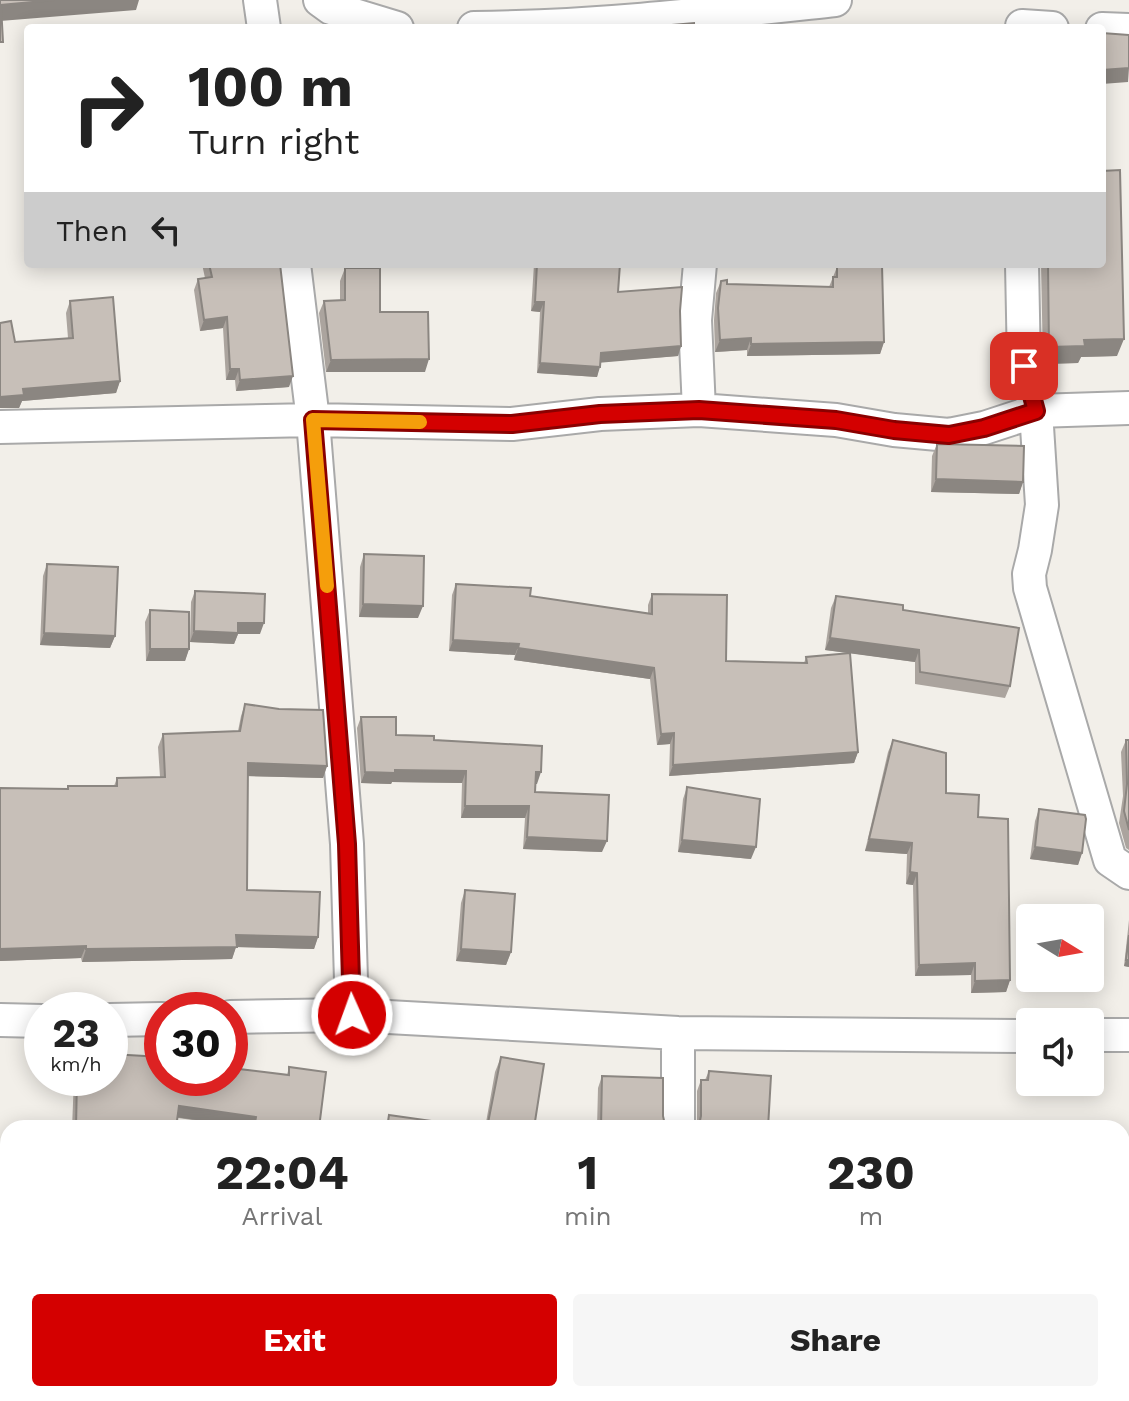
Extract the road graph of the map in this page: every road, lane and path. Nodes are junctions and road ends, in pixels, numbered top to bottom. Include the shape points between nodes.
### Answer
1 (260, 0) edge
2 (320, 0) edge
3 (835, 0) edge
4 (694, 15) edge
5 (263, 24) edge
6 (384, 24) edge
7 (576, 24) edge
8 (1106, 29) edge
9 (1129, 30) edge
10 (294, 268) edge
11 (700, 268) edge
12 (1022, 268) edge
13 (1129, 408) edge
14 (699, 410) junction
15 (1036, 411) junction
16 (313, 420) junction
17 (0, 427) edge
18 (1129, 873) edge
19 (352, 1015) junction
20 (248, 1017) edge
21 (0, 1020) edge
22 (24, 1021) edge
23 (678, 1033) junction
24 (1104, 1035) edge
25 (1129, 1035) edge
26 (1016, 1036) edge
27 (678, 1120) edge

1 - 5 street
2 - 6 street
3 - 4 street
4 - 7 street
8 - 9 street
10 - 16 street
11 - 14 street via 695,320
12 - 15 street via 1024,366
13 - 15 street
14 - 15 street via 949,435
14 - 16 street via 512,424
15 - 18 street via 1042,505 1030,588 1110,860
16 - 17 street
16 - 19 street via 347,844
19 - 20 street
19 - 23 street
21 - 22 street
23 - 26 street
23 - 27 street
24 - 25 street

